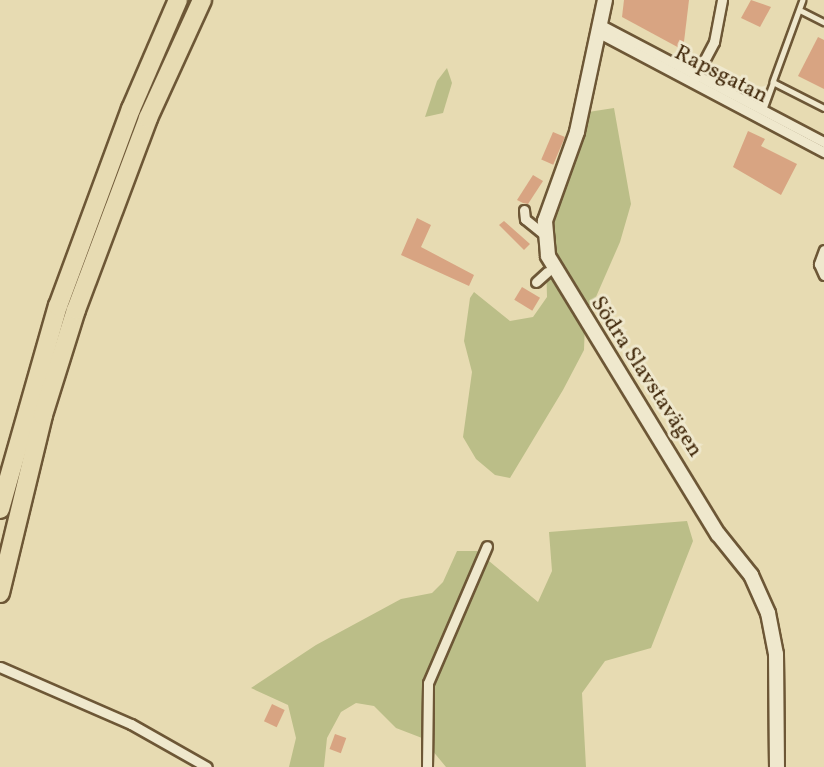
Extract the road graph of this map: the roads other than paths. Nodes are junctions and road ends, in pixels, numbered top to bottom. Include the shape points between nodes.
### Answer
1 (178, 0) edge
2 (202, 0) edge
3 (605, 0) edge
4 (722, 0) edge
5 (803, 0) edge
6 (802, 11) junction
7 (824, 22) edge
8 (600, 29) junction
9 (694, 79) junction
10 (773, 82) junction
11 (824, 108) edge
12 (762, 114) junction
13 (824, 142) edge
14 (824, 152) edge
15 (523, 218) dead end
16 (546, 236) junction
17 (824, 250) edge
18 (547, 272) dead end
19 (824, 275) edge
20 (536, 282) dead end
21 (0, 509) edge
22 (487, 546) dead end
23 (0, 593) edge
24 (0, 667) edge
25 (207, 767) edge
26 (427, 767) edge
27 (777, 767) edge

1 - 21 highway via 131,109 58,306
2 - 23 highway via 147,118 76,310 43,415
3 - 8 street, Södra Slavstavägen
4 - 9 street via 714,42
5 - 6 lane
6 - 7 lane
6 - 10 lane
8 - 9 street, Rapsgatan
8 - 16 street, Södra Slavstavägen via 577,132 545,221
9 - 12 street, Rapsgatan
10 - 11 lane
10 - 12 lane
12 - 13 street, Rapsgatan
12 - 14 street, Rapsgatan
15 - 16 street
16 - 27 street, Södra Slavstavägen via 548,256 573,304 665,440 718,534 751,575 764,603 776,654
17 - 19 street via 819,264
18 - 20 street
22 - 26 street via 428,683
24 - 25 street via 131,724

